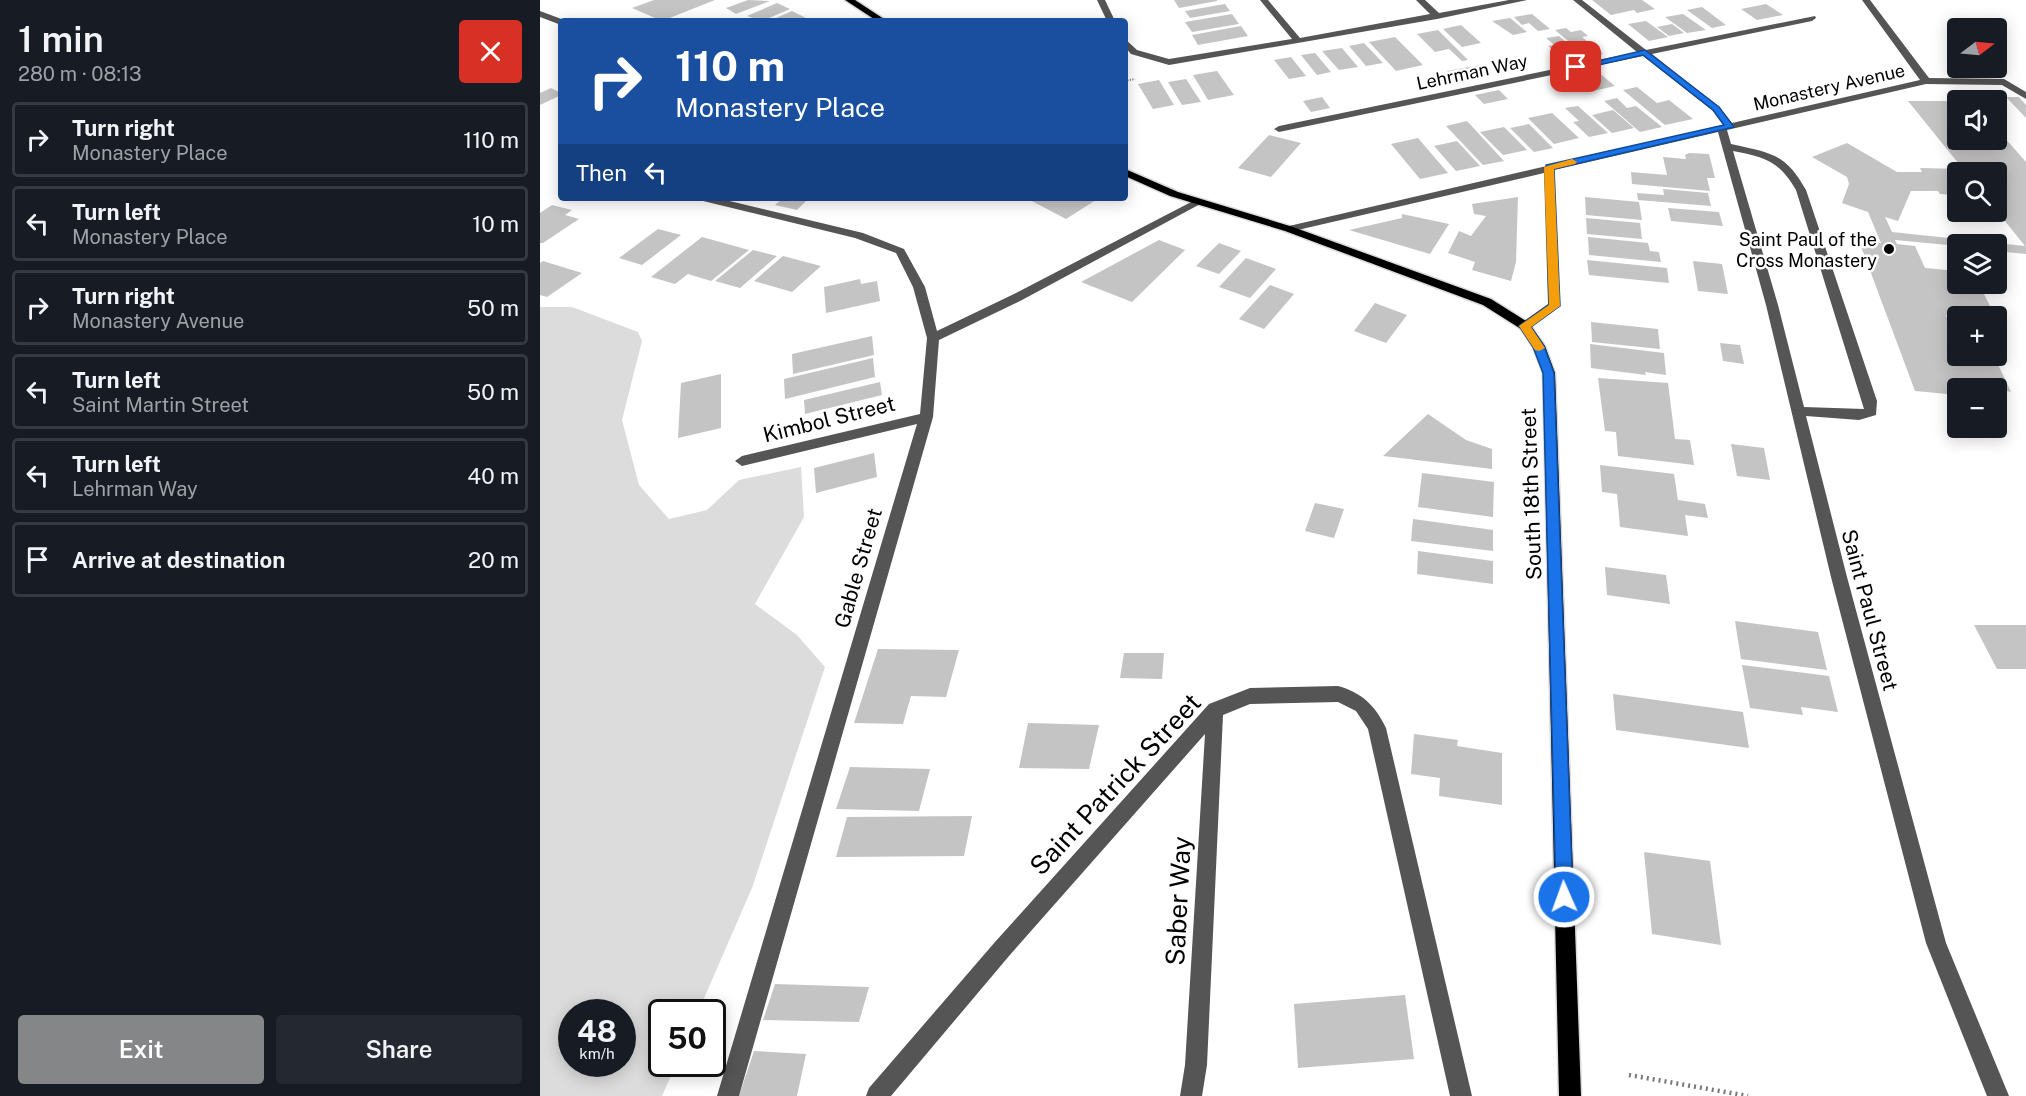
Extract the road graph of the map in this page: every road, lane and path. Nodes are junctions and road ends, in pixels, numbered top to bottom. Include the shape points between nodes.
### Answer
1 (849, 0) edge
2 (1101, 0) edge
3 (1264, 0) edge
4 (1420, 0) edge
5 (1523, 0) edge
6 (1577, 0) edge
7 (1866, 0) edge
8 (540, 14) edge
9 (1437, 15) junction
10 (878, 18) edge
11 (1110, 18) edge
12 (1812, 18) dead end
13 (558, 21) edge
14 (1298, 41) junction
15 (1128, 45) edge
16 (1645, 53) junction
17 (1926, 81) junction
18 (2026, 96) edge
19 (1726, 128) junction
20 (1279, 129) dead end
21 (1726, 146) junction
22 (1549, 167) junction
23 (1128, 173) edge
24 (715, 201) edge
25 (1199, 202) junction
26 (1289, 229) junction
27 (1525, 326) junction
28 (933, 338) junction
29 (1798, 411) junction
30 (927, 417) junction
31 (742, 461) dead end
32 (1215, 710) junction
33 (1629, 1075) dead end
34 (728, 1096) edge
35 (877, 1096) edge
36 (1191, 1096) edge
37 (1461, 1096) edge
38 (1570, 1096) edge
39 (1748, 1096) edge
40 (1998, 1096) edge

1 - 10 main road
2 - 11 street
3 - 14 street
4 - 9 street
5 - 9 street
6 - 16 street
7 - 17 street, Monastery Avenue
8 - 13 street
9 - 14 street
12 - 16 street, Lehrman Way
14 - 15 street via 1169,62 1134,52
16 - 19 street via 1716,109
16 - 20 street, Lehrman Way
17 - 18 street via 2004,82
17 - 19 street, Monastery Avenue
19 - 21 street, Saint Paul Street
19 - 22 street, Monastery Avenue
21 - 29 street, Saint Paul Street
21 - 29 street via 1778,162 1788,169 1801,190 1870,401 1870,412 1859,415
22 - 26 street, Monastery Avenue
22 - 27 street via 1554,306
23 - 25 main road, South 18th Street
24 - 28 street, Gable Street via 859,236 900,251 919,287
25 - 26 main road, South 18th Street
25 - 28 street
26 - 27 main road, South 18th Street via 1487,302
27 - 38 main road, South 18th Street via 1539,346 1549,373
28 - 30 street, Gable Street
29 - 40 street, Saint Paul Street via 1936,943
30 - 31 street, Kimbol Street
30 - 34 street, Gable Street
32 - 35 street, Saint Patrick Street
32 - 36 street, Saber Way via 1196,1065
32 - 37 street, Saint Patrick Street via 1250,696 1338,694 1351,698 1372,716
33 - 39 path

